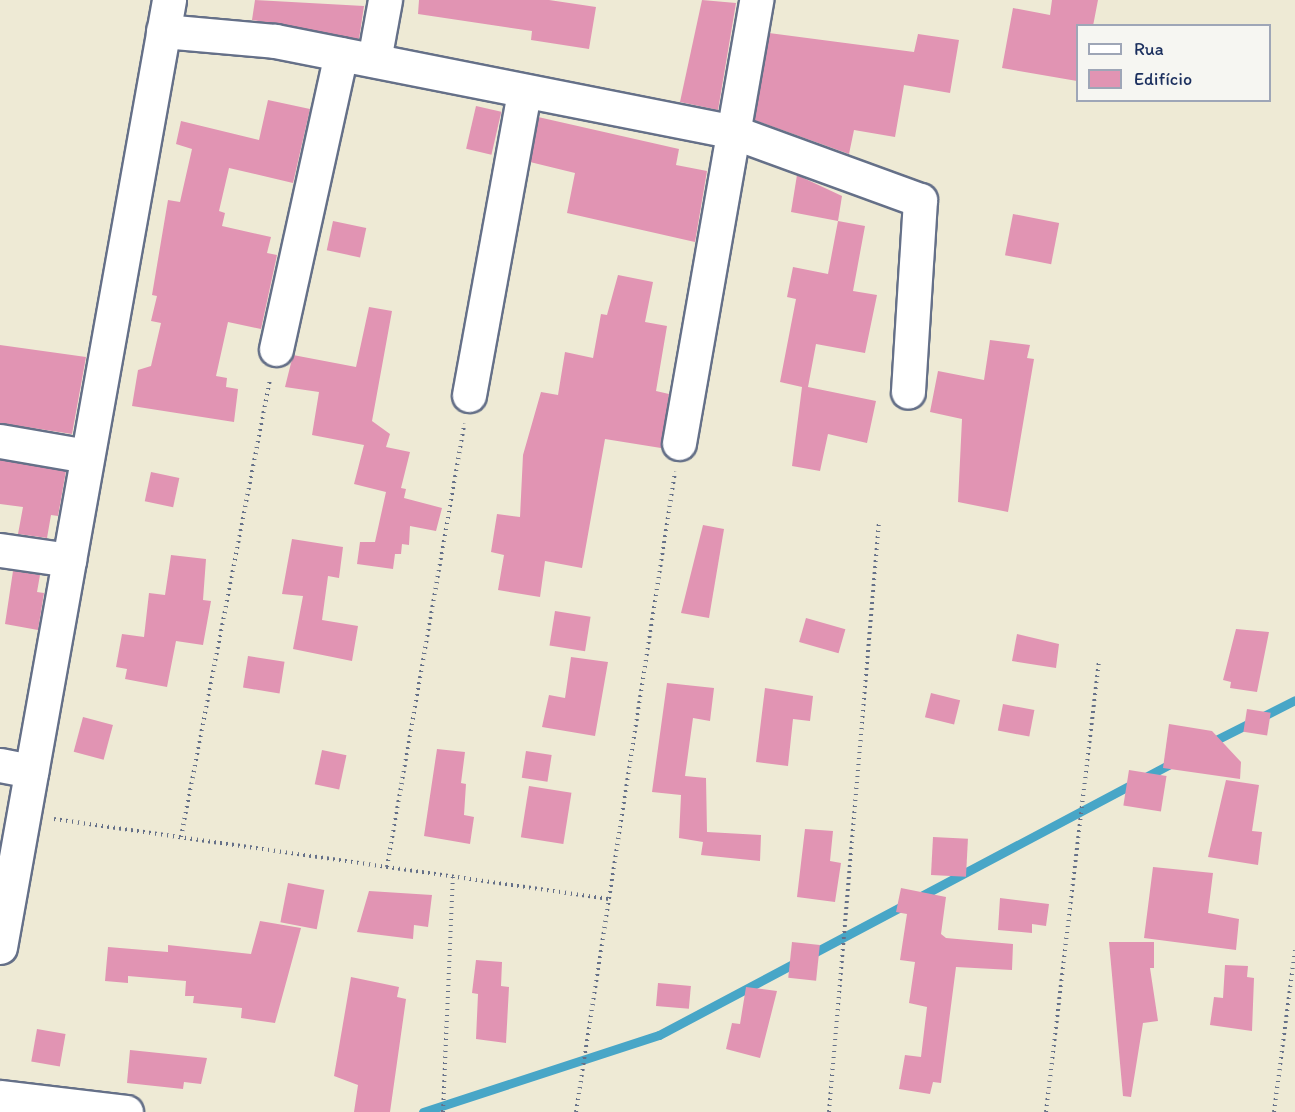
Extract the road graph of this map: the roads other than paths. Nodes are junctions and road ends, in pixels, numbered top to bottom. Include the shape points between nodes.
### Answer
1 (169, 0) edge
2 (386, 0) edge
3 (756, 0) edge
4 (163, 32) junction
5 (341, 54) junction
6 (374, 60) junction
7 (525, 91) junction
8 (733, 132) junction
9 (276, 349) road end
10 (908, 392) dead end
11 (469, 395) road end
12 (0, 441) edge
13 (679, 443) road end
14 (87, 456) junction
15 (0, 550) edge
16 (69, 560) junction
17 (16, 768) edge
18 (0, 947) edge
19 (0, 1097) edge
20 (126, 1112) edge

1 - 4 street
2 - 6 street
3 - 8 street
4 - 5 street via 275,41
4 - 14 street
5 - 6 street
5 - 9 street
6 - 7 street
7 - 8 street
7 - 11 street
8 - 10 street via 920,200
8 - 13 street
12 - 14 street
14 - 16 street
15 - 16 street
16 - 17 street
17 - 18 street via 24,815
19 - 20 street

